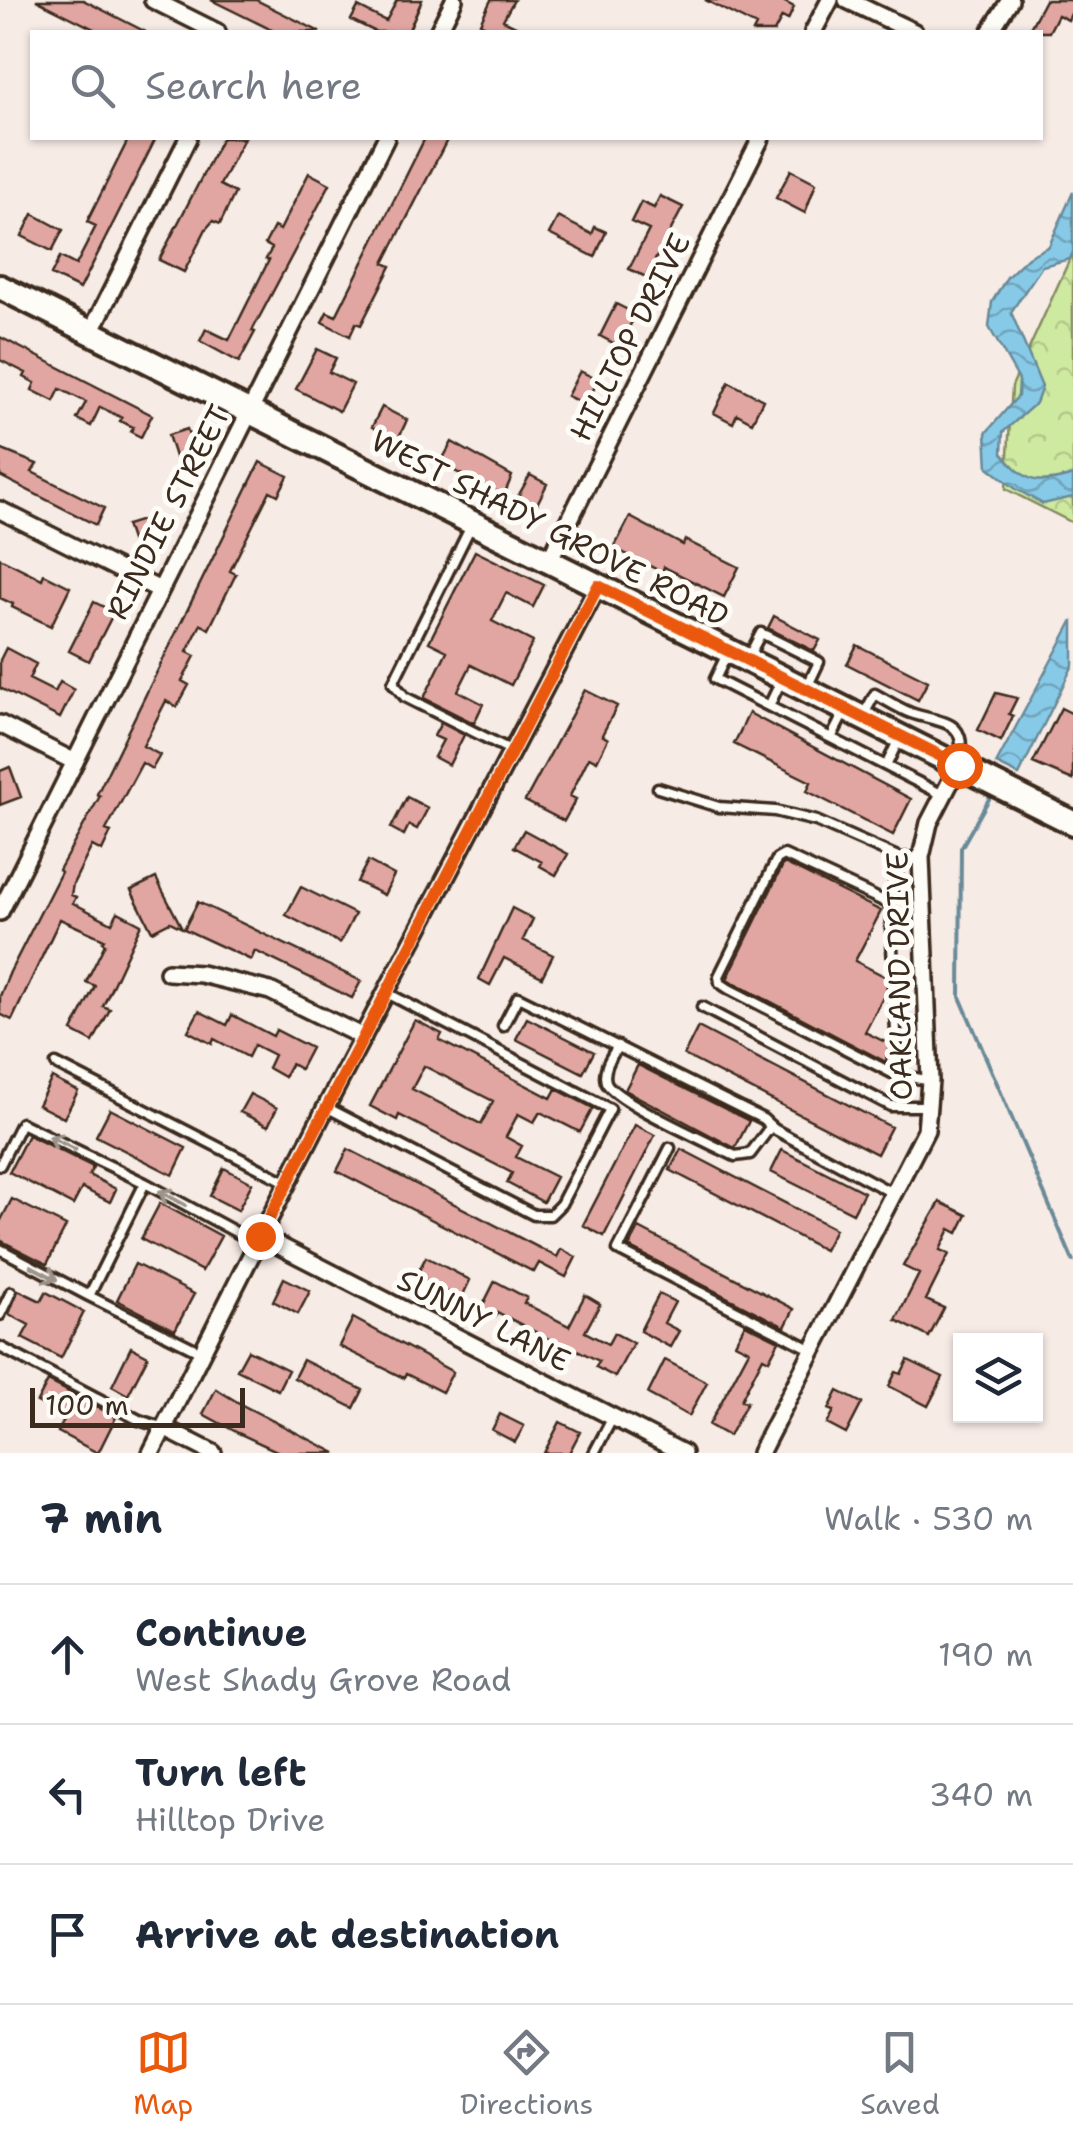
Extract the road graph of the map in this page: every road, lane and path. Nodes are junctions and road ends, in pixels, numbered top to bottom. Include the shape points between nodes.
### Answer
1 (153, 0) edge
2 (454, 0) edge
3 (830, 0) edge
4 (847, 0) edge
5 (1010, 0) edge
6 (213, 30) edge
7 (439, 30) edge
8 (815, 30) edge
9 (910, 30) edge
10 (991, 30) edge
11 (187, 140) edge
12 (385, 140) edge
13 (760, 140) edge
14 (0, 287) edge
15 (91, 332) junction
16 (250, 411) junction
17 (0, 510) edge
18 (472, 522) junction
19 (549, 561) junction
20 (598, 586) junction
21 (160, 590) junction
22 (738, 655) junction
23 (783, 678) junction
24 (806, 689) junction
25 (769, 706) junction
26 (854, 713) junction
27 (0, 724) edge
28 (901, 736) junction
29 (832, 738) junction
30 (512, 752) junction
31 (75, 762) junction
32 (959, 765) junction
33 (886, 766) junction
34 (658, 788) dead end
35 (943, 795) junction
36 (1073, 823) edge
37 (900, 858) junction
38 (921, 858) junction
39 (890, 904) junction
40 (0, 912) edge
41 (168, 972) dead end
42 (386, 992) junction
43 (702, 1008) dead end
44 (503, 1026) dead end
45 (363, 1037) junction
46 (618, 1046) junction
47 (56, 1064) dead end
48 (898, 1074) junction
49 (930, 1081) junction
50 (930, 1106) junction
51 (326, 1107) junction
52 (771, 1126) junction
53 (670, 1148) dead end
54 (0, 1165) edge
55 (288, 1182) junction
56 (145, 1183) junction
57 (894, 1194) junction
58 (260, 1236) junction
59 (0, 1249) edge
60 (11, 1292) dead end
61 (89, 1296) junction
62 (0, 1315) edge
63 (0, 1347) edge
64 (814, 1350) junction
65 (201, 1352) junction
66 (613, 1417) junction
67 (164, 1428) junction
68 (151, 1453) edge
69 (212, 1453) edge
70 (594, 1453) edge
71 (683, 1453) edge
72 (760, 1453) edge

1 - 6 street
2 - 7 street
3 - 8 street
4 - 9 street
5 - 10 street
11 - 15 street
12 - 16 street, RINDIE STREET
13 - 19 street, HILLTOP DRIVE
14 - 15 main road, WEST SHADY GROVE ROAD
15 - 16 main road, WEST SHADY GROVE ROAD
16 - 18 main road, WEST SHADY GROVE ROAD
16 - 21 street, RINDIE STREET
17 - 21 street
18 - 19 main road, WEST SHADY GROVE ROAD
18 - 30 lane via 393,683 405,697
19 - 20 main road, WEST SHADY GROVE ROAD
20 - 22 main road, WEST SHADY GROVE ROAD
20 - 30 street
21 - 31 street, RINDIE STREET
22 - 23 main road, WEST SHADY GROVE ROAD
22 - 24 lane via 760,633 820,662
22 - 25 lane via 715,678
23 - 24 main road, WEST SHADY GROVE ROAD
23 - 25 lane
24 - 26 main road, WEST SHADY GROVE ROAD
25 - 29 lane
26 - 28 main road, WEST SHADY GROVE ROAD
26 - 29 lane
26 - 32 lane via 874,694 956,727
27 - 31 street
28 - 32 main road, WEST SHADY GROVE ROAD
28 - 33 lane
29 - 33 lane
30 - 42 street
31 - 40 street, RINDIE STREET
32 - 35 street, OAKLAND DRIVE
32 - 36 main road, WEST SHADY GROVE ROAD
33 - 35 lane
34 - 37 lane via 719,806 816,821
35 - 38 street, OAKLAND DRIVE
37 - 38 lane
37 - 39 lane
38 - 49 street, OAKLAND DRIVE
39 - 48 lane
39 - 48 lane via 784,854 719,976 729,989
41 - 45 street via 270,991
42 - 45 street
42 - 51 lane via 610,1109 561,1204 550,1215 534,1215
43 - 50 lane via 891,1106
44 - 46 lane via 518,997
45 - 51 street
46 - 52 lane
46 - 52 lane via 604,1075 624,1100 735,1156 750,1154
47 - 55 lane
48 - 49 lane
49 - 50 street, OAKLAND DRIVE
50 - 57 street, OAKLAND DRIVE via 923,1139
51 - 55 street
52 - 57 lane
53 - 64 lane via 618,1250
56 -> 54 lane via 21,1123
55 - 58 street
58 -> 56 lane via 244,1236
56 - 61 lane
57 - 64 street, OAKLAND DRIVE
58 - 65 street
58 - 66 street, SUNNY LANE
59 -> 61 lane
60 - 62 lane
61 - 65 lane
63 - 67 lane
64 - 72 street, OAKLAND DRIVE
65 - 67 street
66 - 70 lane
66 - 71 street, SUNNY LANE
67 - 68 street
67 - 69 street

